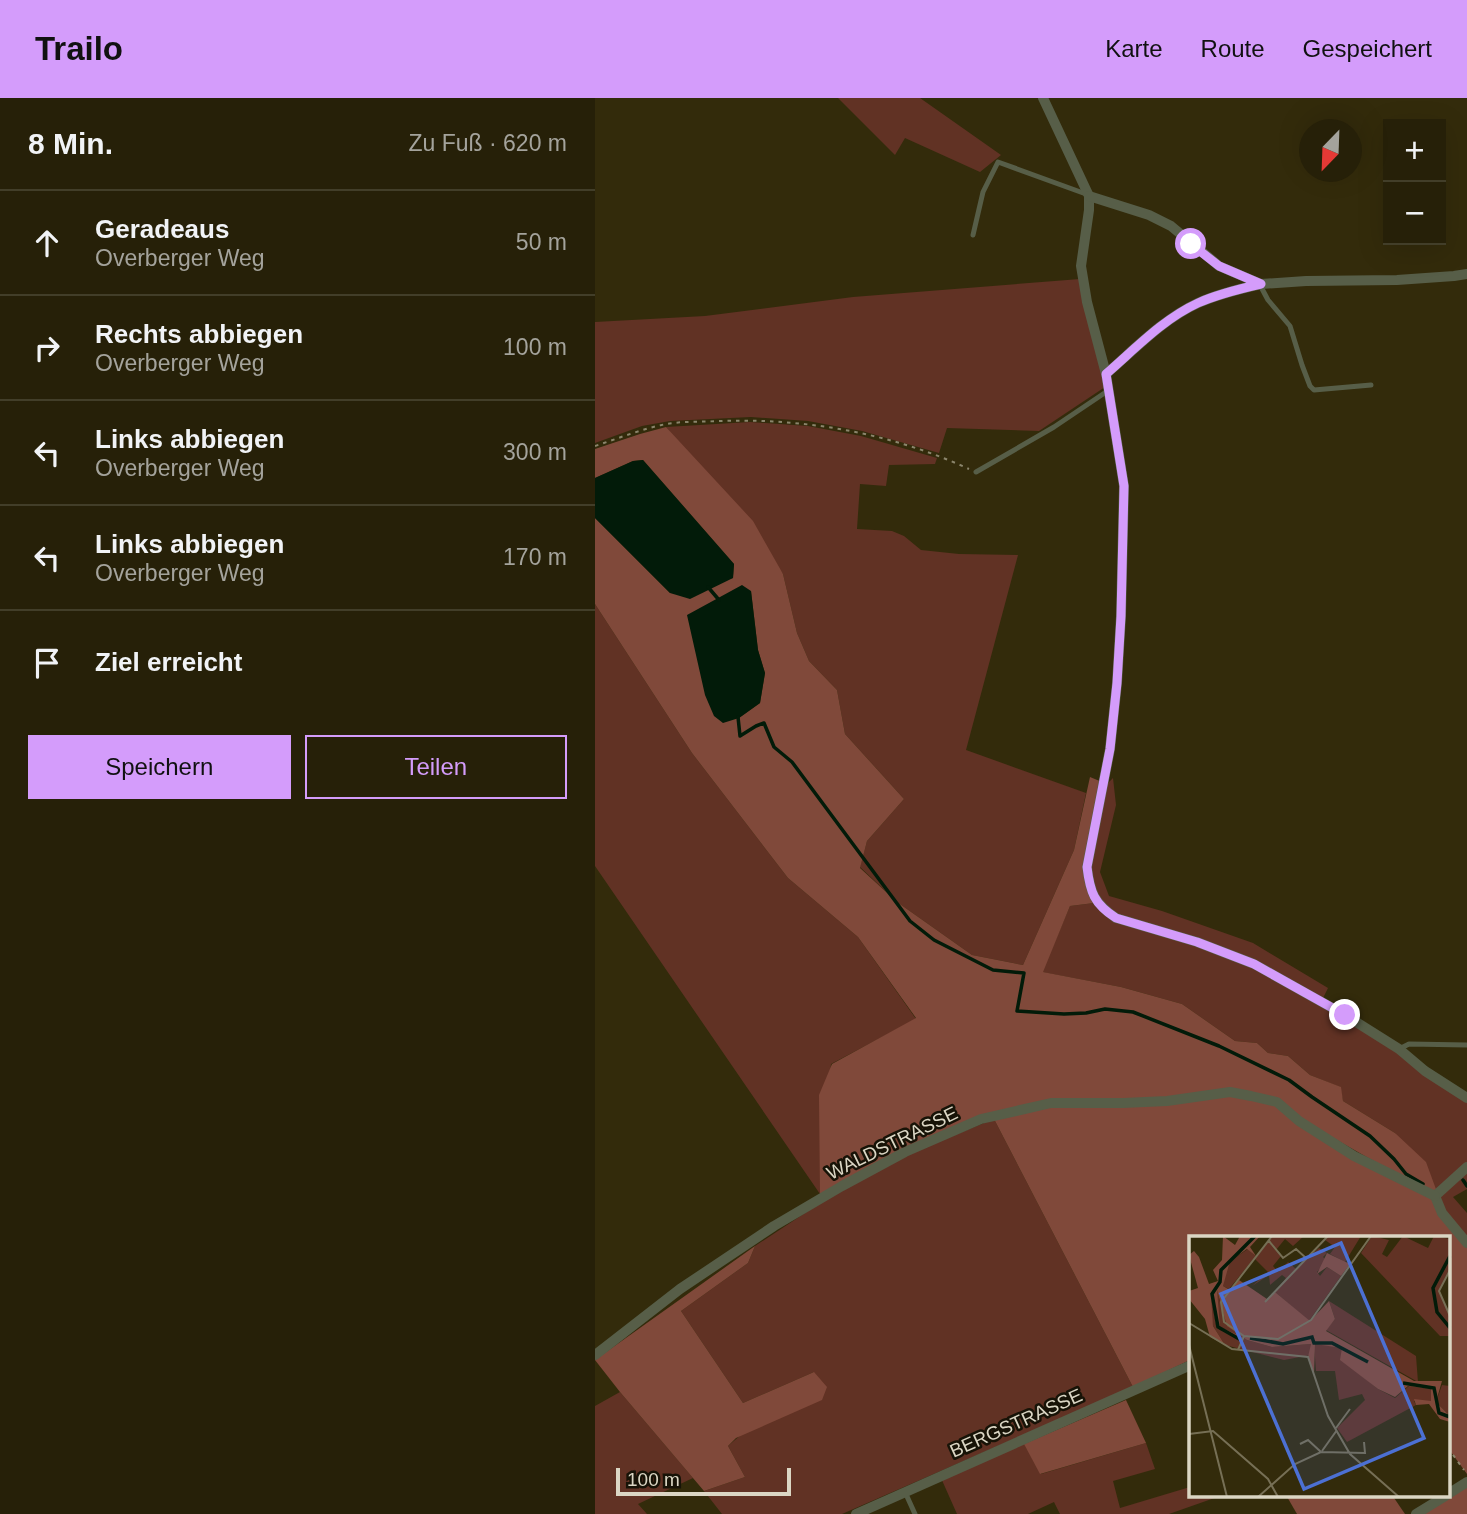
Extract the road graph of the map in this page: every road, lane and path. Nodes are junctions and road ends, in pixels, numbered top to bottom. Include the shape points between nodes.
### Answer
1 (1043, 98) edge
2 (1089, 195) junction
3 (973, 235) dead end
4 (1467, 274) edge
5 (1261, 284) junction
6 (1106, 374) junction
7 (1371, 385) dead end
8 (1109, 390) junction
9 (595, 446) edge
10 (976, 472) joint
11 (1467, 1045) edge
12 (1399, 1049) junction
13 (1467, 1098) edge
14 (1467, 1167) edge
15 (1435, 1196) junction
16 (1467, 1243) edge
17 (595, 1355) edge
18 (1189, 1367) edge
19 (1450, 1451) edge
20 (1467, 1474) edge
21 (1467, 1482) edge
22 (905, 1492) junction
23 (1450, 1492) edge
24 (1444, 1496) edge
25 (856, 1514) edge
26 (915, 1514) edge
27 (1416, 1514) edge

1 - 2 street
2 - 3 lane via 998,162 983,192
2 - 5 street via 1171,226 1219,266
2 - 6 street via 1081,266
4 - 5 street
5 - 6 street via 1195,304
5 - 7 lane via 1290,326 1314,390
6 - 8 street
8 - 10 lane
8 - 12 street via 1124,486 1121,616 1110,749 1087,867 1096,901 1116,918 1254,964
9 - 10 path via 669,424 750,420 860,433
11 - 12 lane via 1409,1044
12 - 13 street
14 - 15 street
15 - 16 street via 1442,1213
15 - 17 street, WALDSTRASSE via 1354,1156 1277,1102 1230,1092 1167,1101 1051,1103 981,1119 842,1186 680,1289
18 - 22 street, BERGSTRASSE
19 - 20 path
21 - 23 street
22 - 25 street, BERGSTRASSE
22 - 26 lane
24 - 27 street

